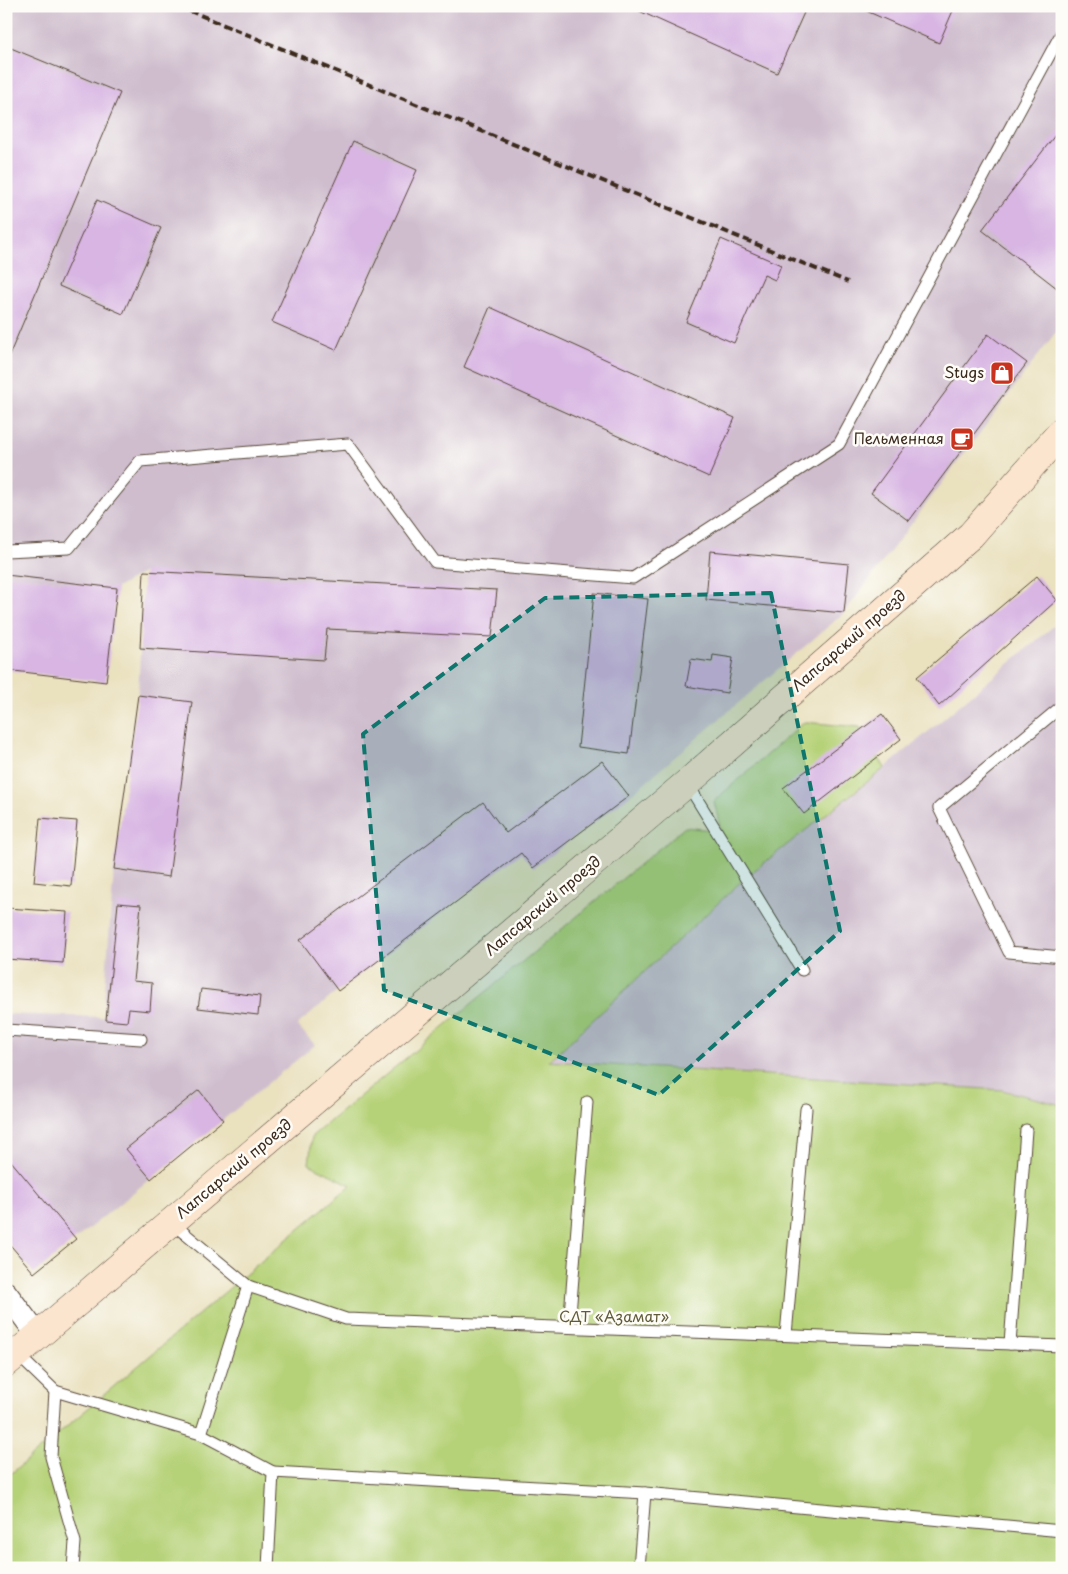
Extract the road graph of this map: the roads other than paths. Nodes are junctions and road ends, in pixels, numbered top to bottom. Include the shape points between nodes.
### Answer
1 (1062, 32) edge
2 (1062, 432) edge
3 (6, 551) edge
4 (1062, 706) edge
5 (687, 783) junction
6 (1062, 956) edge
7 (802, 970) dead end
8 (6, 1030) edge
9 (141, 1039) dead end
10 (587, 1102) dead end
11 (806, 1110) dead end
12 (1026, 1130) dead end
13 (172, 1222) junction
14 (248, 1286) junction
15 (6, 1293) edge
16 (569, 1327) junction
17 (786, 1335) junction
18 (39, 1337) junction
19 (1010, 1344) junction
20 (1062, 1346) edge
21 (12, 1359) edge
22 (55, 1391) junction
23 (201, 1434) junction
24 (272, 1472) junction
25 (645, 1493) junction
26 (1062, 1531) edge
27 (73, 1568) edge
28 (268, 1568) edge
29 (639, 1568) edge

1 - 3 lane via 840,444 633,578 435,562 348,444 140,461 69,548
2 - 5 street, Лапсарский проезд via 971,534
4 - 6 lane via 939,808 1009,952
5 - 7 lane
5 - 13 street, Лапсарский проезд
8 - 9 lane
10 - 16 lane
11 - 17 lane
12 - 19 lane
13 - 14 lane
13 - 18 street, Лапсарский проезд
14 - 16 lane via 346,1319
14 - 23 lane
15 - 18 street
16 - 17 lane
17 - 19 lane
18 - 21 street, Лапсарский проезд
19 - 20 lane
21 - 22 lane
22 - 23 lane
22 - 27 lane via 51,1457 75,1542
23 - 24 lane
24 - 25 lane
24 - 28 lane
25 - 26 lane
25 - 29 lane

